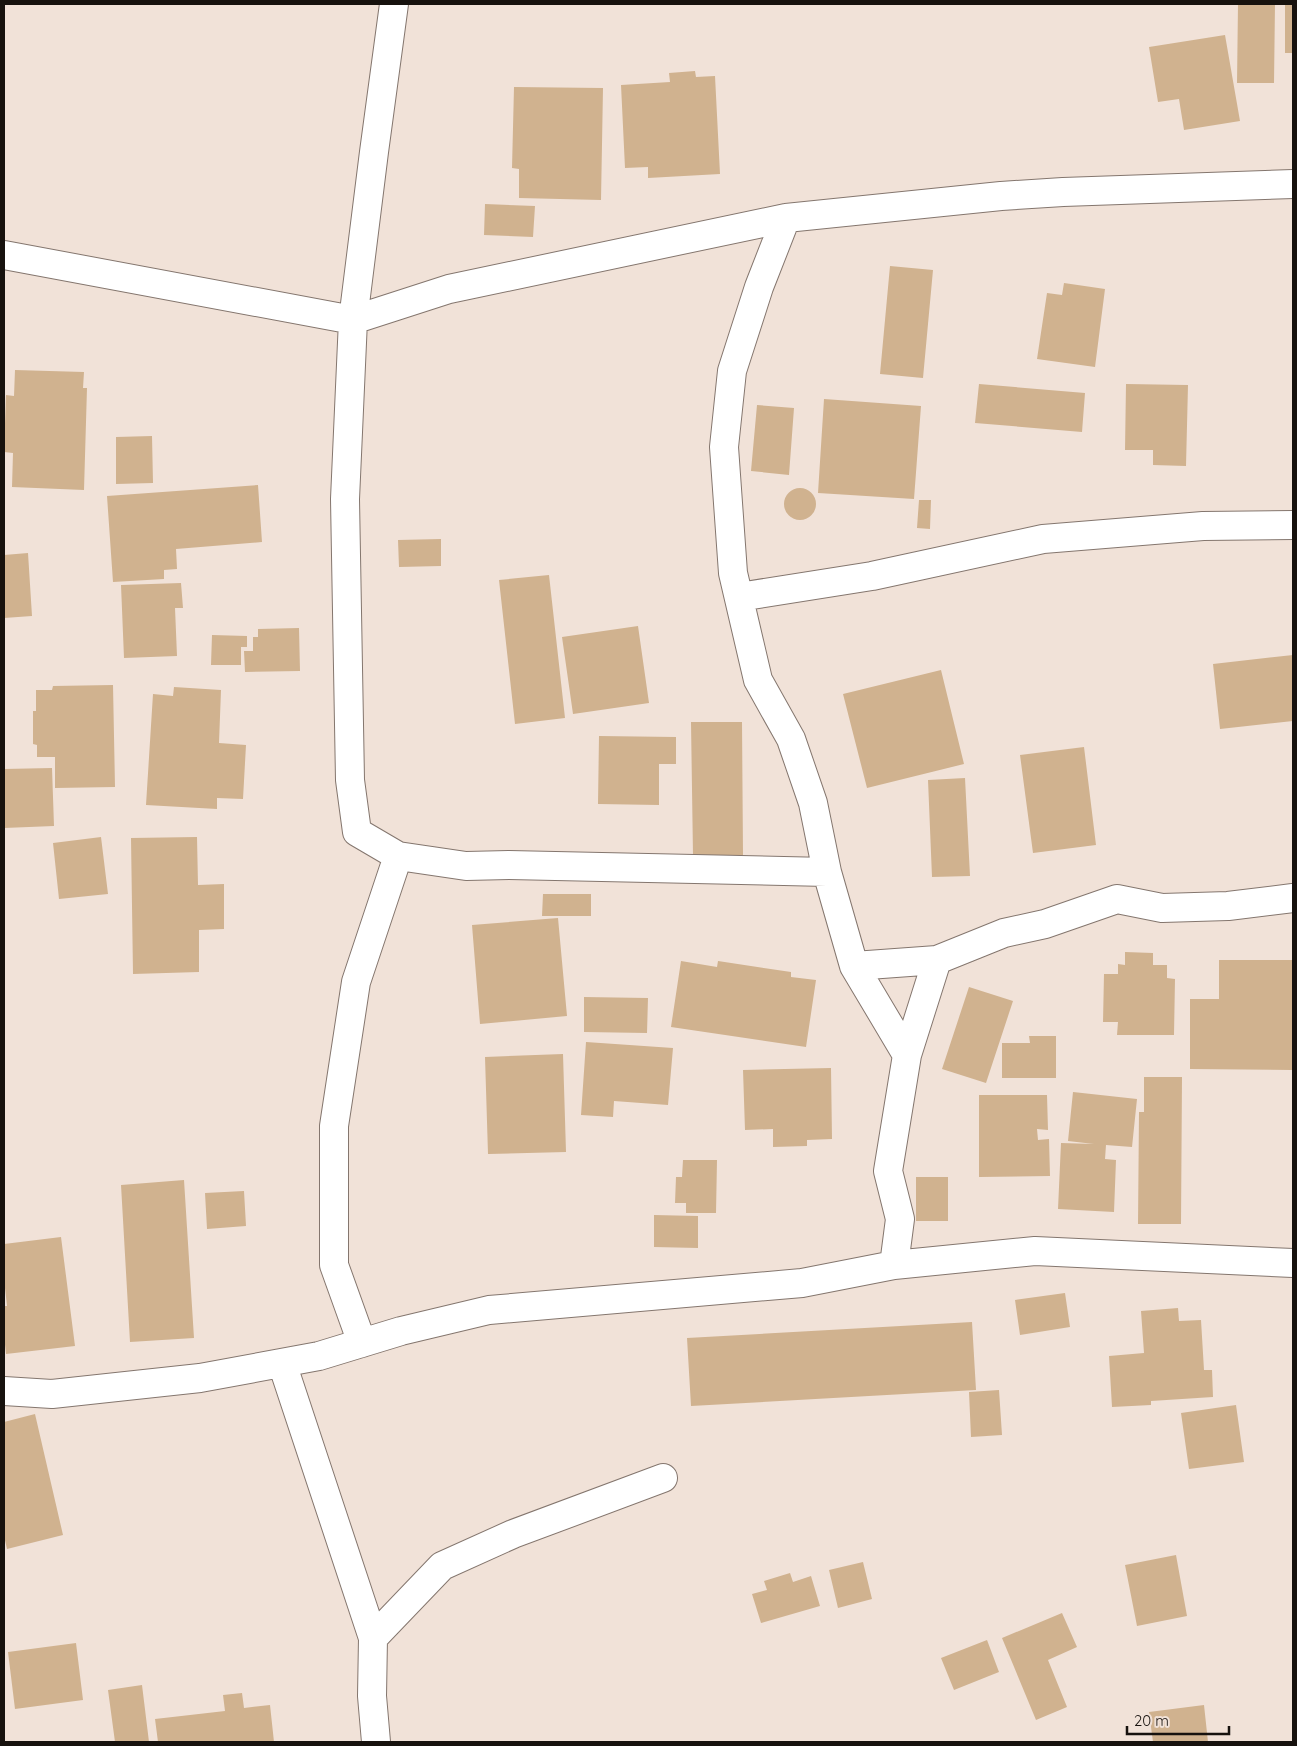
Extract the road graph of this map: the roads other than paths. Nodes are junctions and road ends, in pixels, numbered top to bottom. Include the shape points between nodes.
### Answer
1 (394, 4) edge
2 (1293, 184) edge
3 (786, 218) junction
4 (4, 254) edge
5 (353, 320) junction
6 (1293, 525) edge
7 (739, 597) junction
8 (398, 856) junction
9 (827, 872) junction
10 (1293, 898) edge
11 (937, 960) junction
12 (854, 966) junction
13 (907, 1055) junction
14 (1293, 1263) edge
15 (894, 1265) junction
16 (362, 1343) junction
17 (282, 1363) junction
18 (4, 1391) edge
19 (664, 1478) dead end
20 (373, 1638) junction
21 (376, 1742) edge

1 - 5 street
2 - 3 street via 1000,196
3 - 5 street via 449,289
3 - 7 street via 732,371 724,447 733,573
4 - 5 street
5 - 8 street via 345,499 350,780 357,832
6 - 7 street via 1203,526 1044,539 872,576
7 - 9 street via 758,680 791,740 813,803
8 - 9 street via 466,866
8 - 16 street via 356,982 334,1126 334,1265
9 - 12 street
10 - 11 street via 1228,906 1162,908 1117,900 1045,924 1004,933
11 - 12 street
11 - 13 street
12 - 13 street
13 - 15 street via 888,1171 900,1219
14 - 15 street via 1035,1251
15 - 16 street via 802,1283 489,1310
16 - 17 street
17 - 18 street via 200,1378 52,1394
17 - 20 street
19 - 20 street via 513,1534 442,1566
20 - 21 street via 372,1696

